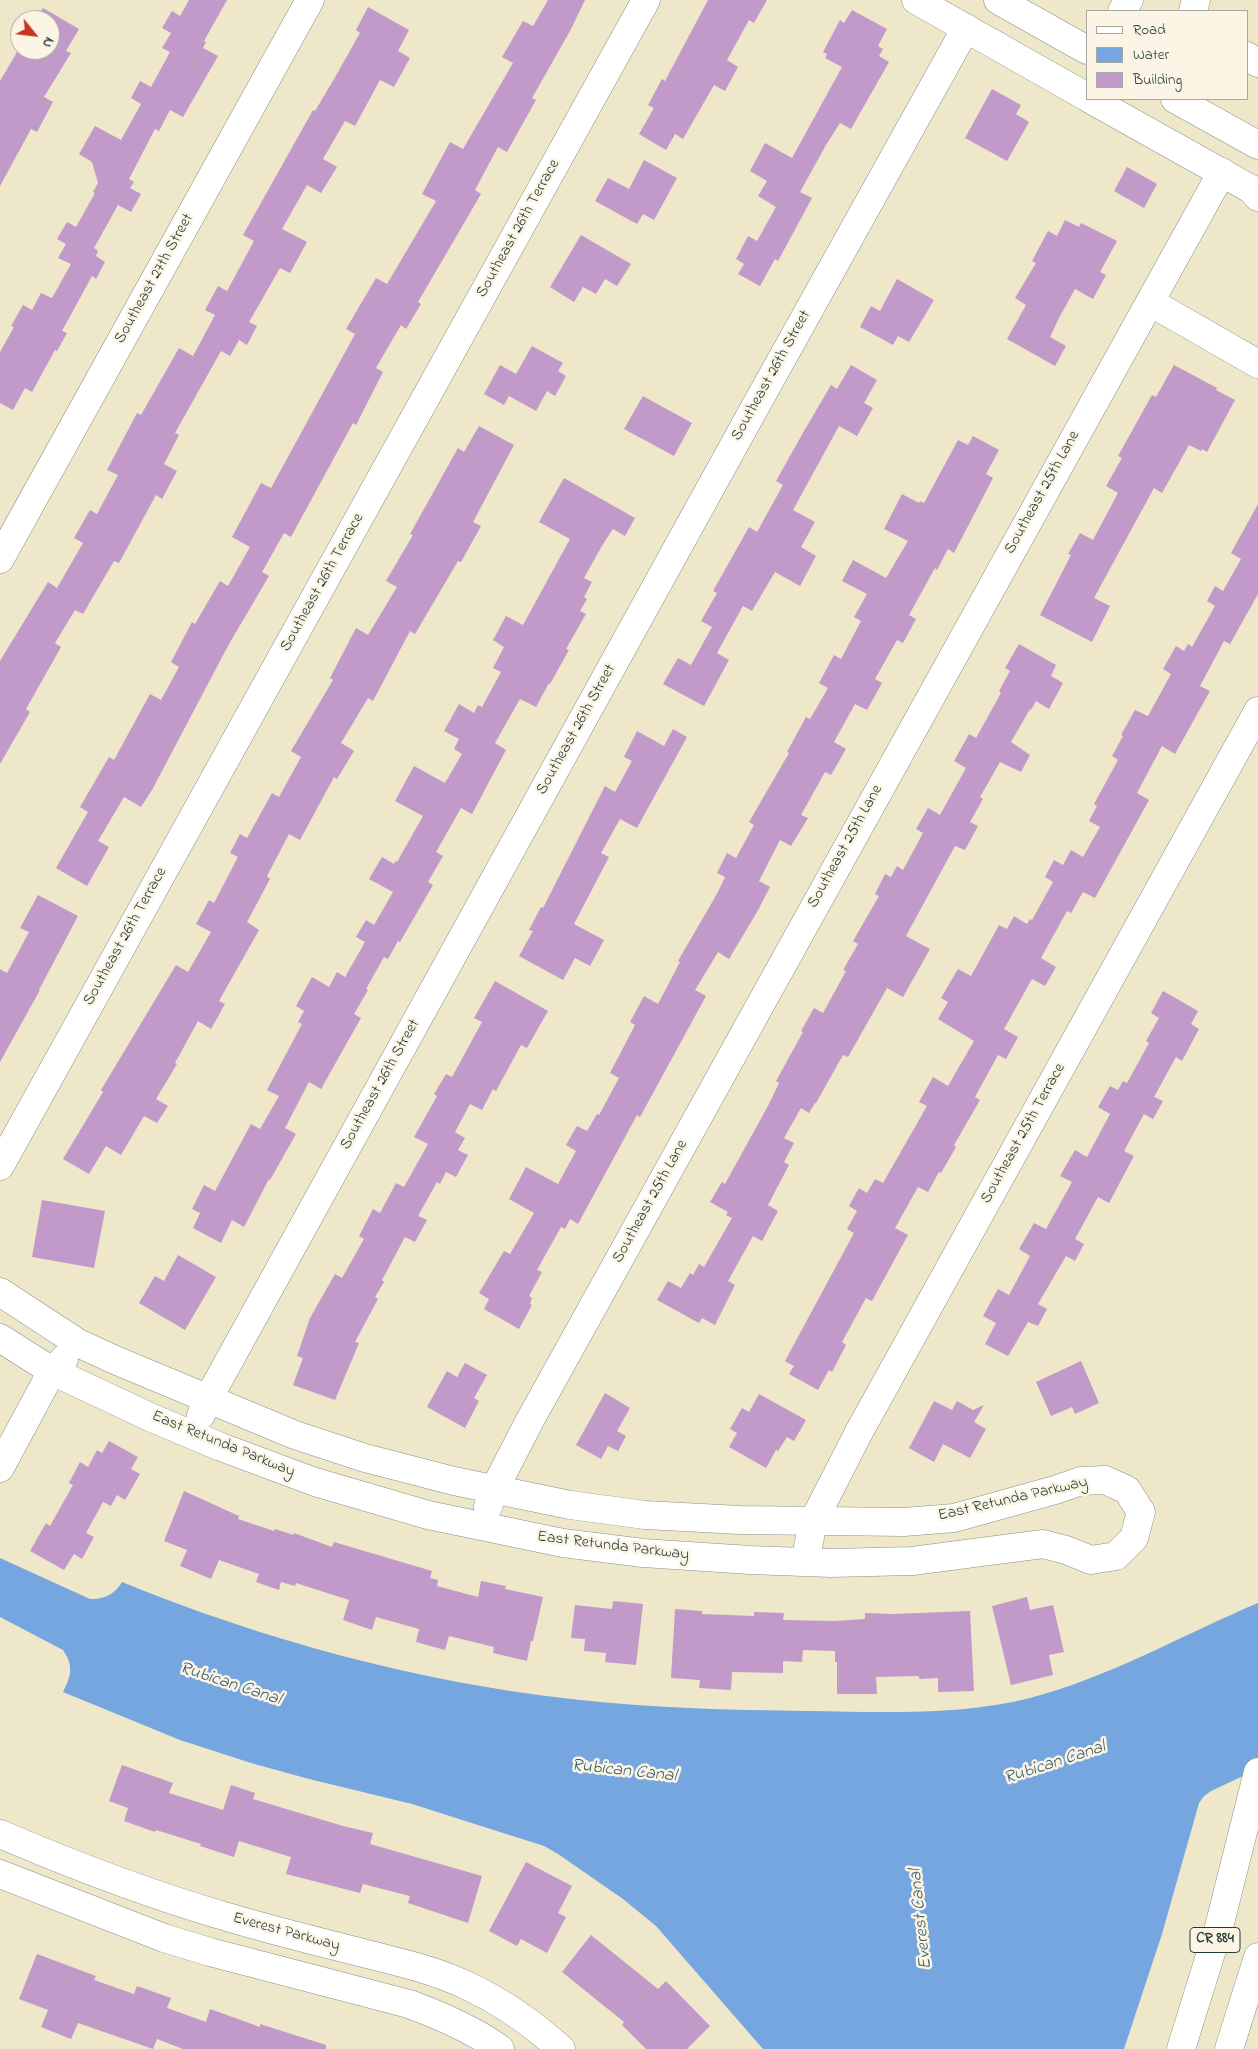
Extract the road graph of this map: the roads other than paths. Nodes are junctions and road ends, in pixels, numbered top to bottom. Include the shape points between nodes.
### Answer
1 (310, 0) edge
2 (646, 0) edge
3 (916, 0) edge
4 (998, 0) edge
5 (966, 28) junction
6 (1086, 49) edge
7 (1085, 91) edge
8 (1100, 100) edge
9 (1177, 100) edge
10 (1258, 145) edge
11 (1222, 172) junction
12 (1256, 193) edge
13 (1150, 302) junction
14 (1258, 364) edge
15 (0, 559) edge
16 (1258, 711) edge
17 (0, 1166) edge
18 (0, 1292) edge
19 (0, 1338) edge
20 (78, 1343) junction
21 (52, 1371) junction
22 (208, 1400) junction
23 (193, 1435) junction
24 (0, 1468) edge
25 (494, 1490) junction
26 (813, 1522) junction
27 (481, 1527) junction
28 (805, 1562) junction
29 (1258, 1772) edge
30 (0, 1834) edge
31 (0, 1874) edge
32 (363, 1953) junction
33 (1258, 1957) edge
34 (352, 1989) junction
35 (500, 2049) edge
36 (562, 2049) edge
37 (1181, 2049) edge
38 (1229, 2049) edge

1 - 15 main road, Southeast 27th Street
2 - 17 main road, Southeast 26th Terrace
3 - 5 main road
4 - 6 main road
5 - 7 main road
5 - 22 main road, Southeast 26th Street
8 - 11 main road
9 - 10 main road
11 - 12 main road
11 - 13 main road, Southeast 25th Lane
13 - 14 main road
13 - 25 main road, Southeast 25th Lane
16 - 26 main road, Southeast 25th Terrace via 859,1432
18 - 20 main road, East Retunda Parkway
19 - 21 main road, East Retunda Parkway
20 - 21 main road
20 - 22 main road, East Retunda Parkway
21 - 23 main road, East Retunda Parkway
21 - 24 main road
22 - 23 main road, Southeast 26th Street
22 - 25 main road, East Retunda Parkway via 295,1435 365,1458
23 - 27 main road, East Retunda Parkway via 315,1482
25 - 26 main road, East Retunda Parkway via 645,1515
25 - 27 main road, Southeast 25th Lane
26 - 28 main road, Southeast 25th Terrace
26 - 28 main road, East Retunda Parkway via 904,1522 954,1518 1081,1481 1105,1480 1127,1490 1141,1512 1134,1538 1116,1556 1091,1560 1043,1544 912,1561
27 - 28 main road, East Retunda Parkway via 563,1543 643,1553
29 - 37 main road, CR 884 via 1219,1927
30 - 32 main road, Everest Parkway via 161,1896 264,1928
31 - 34 main road via 164,1938
32 - 34 main road
32 - 36 main road, Everest Parkway via 411,1964 467,1986 519,2015
33 - 38 main road, CR 884
34 - 35 main road via 437,2014

